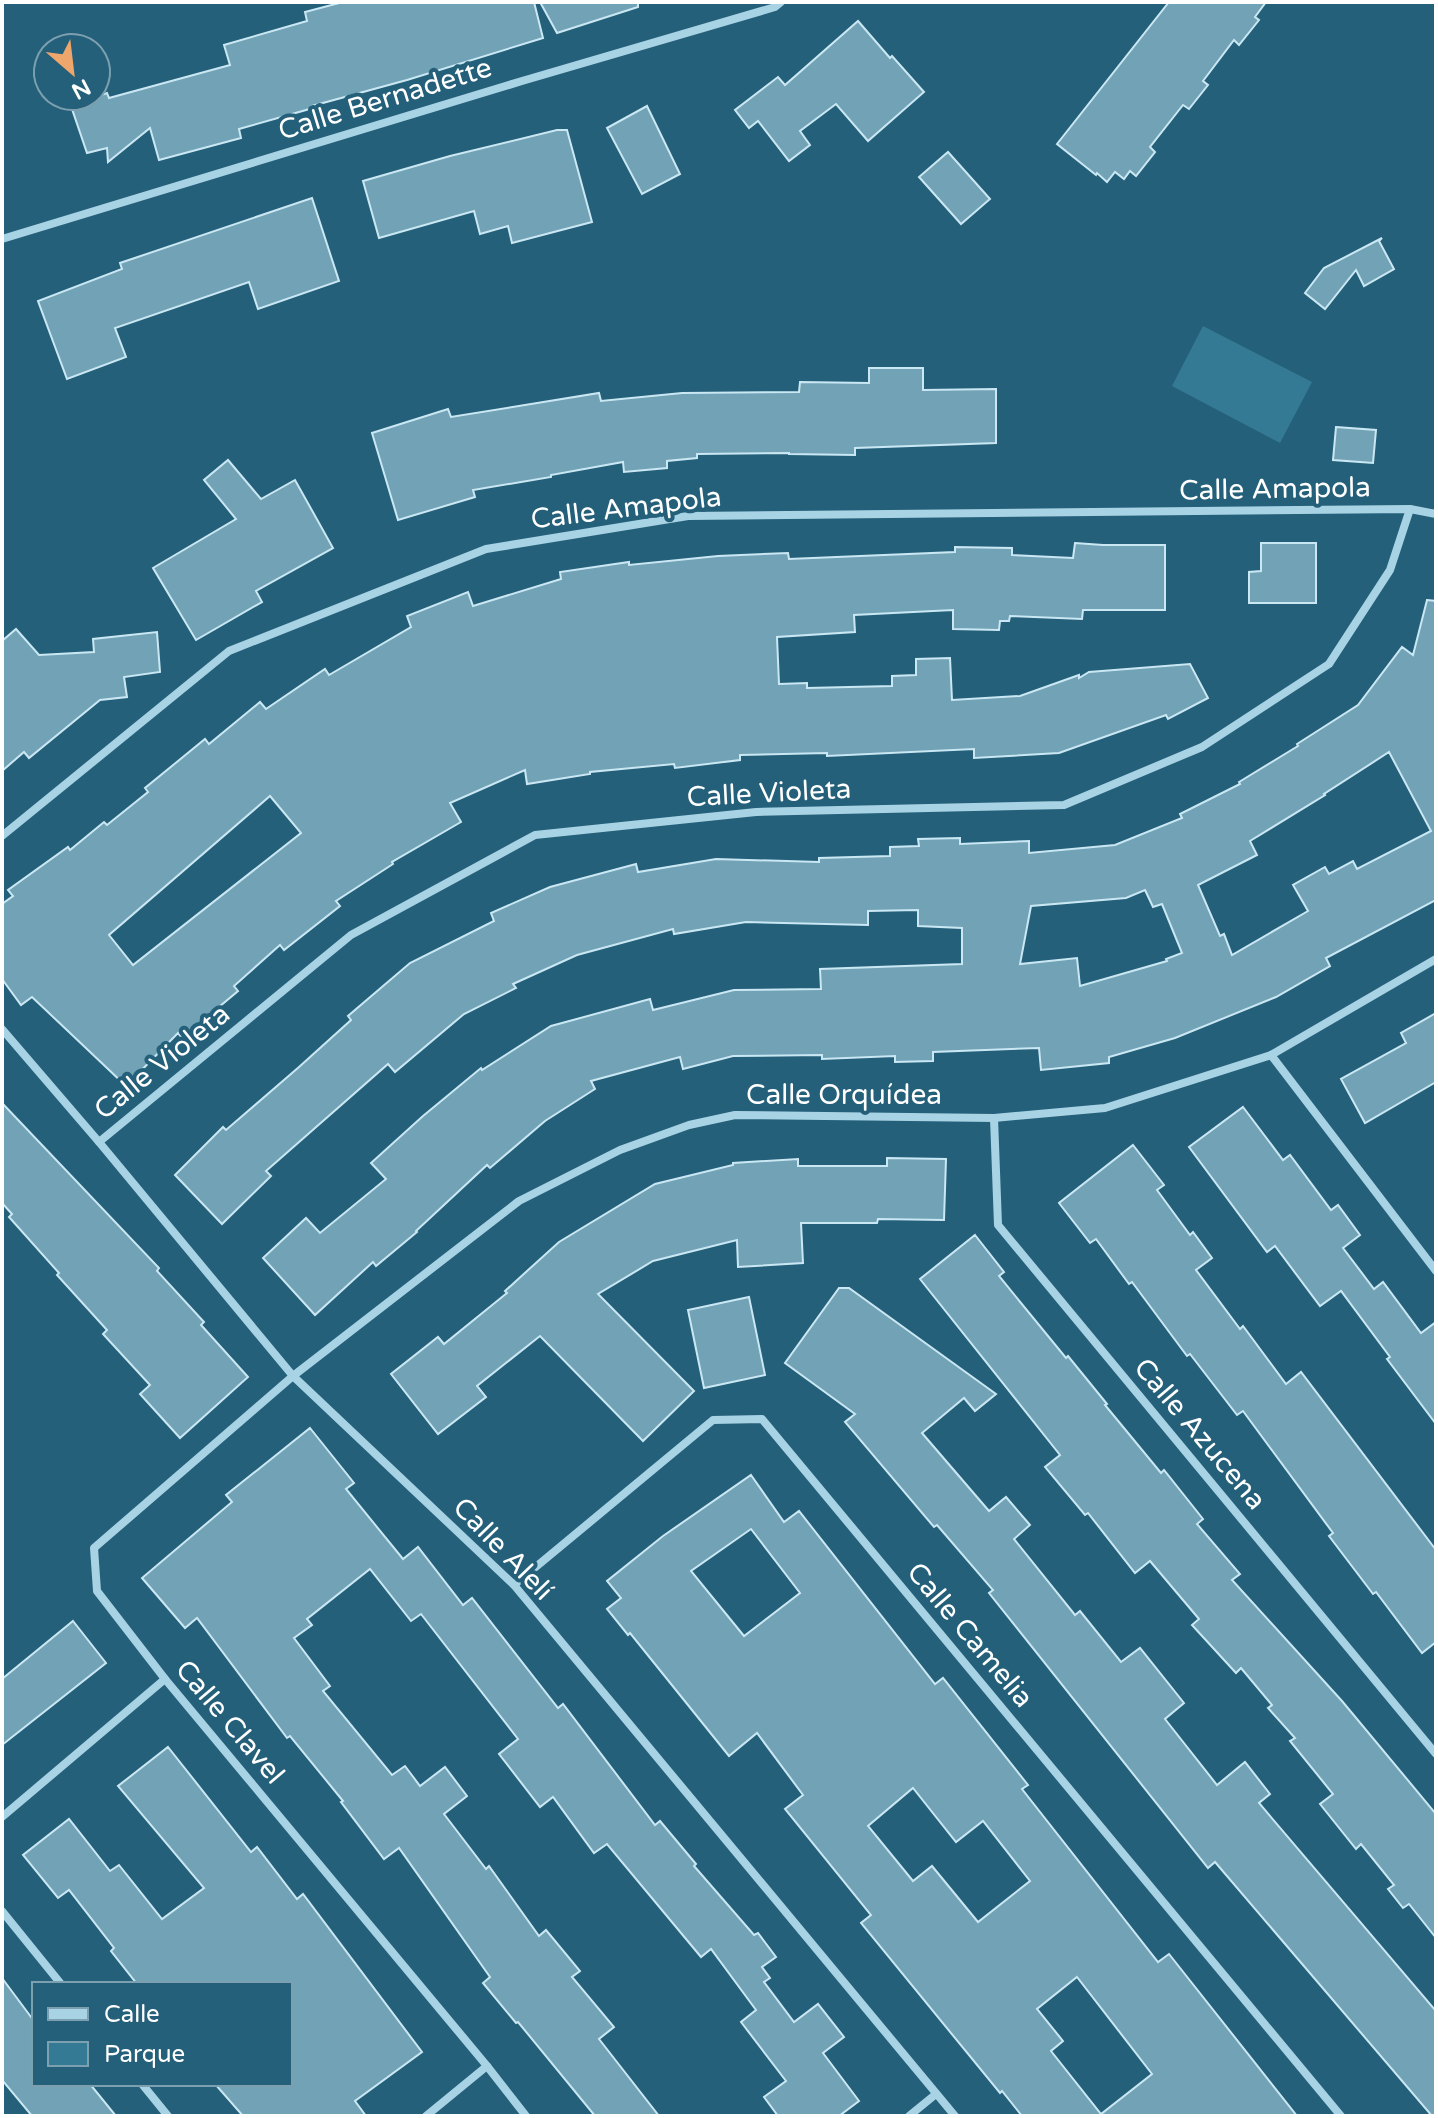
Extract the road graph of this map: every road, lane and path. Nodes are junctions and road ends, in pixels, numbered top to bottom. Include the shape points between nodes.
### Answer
1 (781, 2) edge
2 (2, 239) edge
3 (1410, 509) junction
4 (1436, 514) edge
5 (2, 836) edge
6 (1436, 959) edge
7 (2, 1029) edge
8 (1271, 1055) junction
9 (994, 1118) junction
10 (99, 1142) junction
11 (1436, 1271) edge
12 (293, 1376) junction
13 (514, 1585) junction
14 (165, 1679) junction
15 (1436, 1754) edge
16 (2, 1817) edge
17 (2, 1911) edge
18 (59, 1982) edge
19 (487, 2066) junction
20 (144, 2086) edge
21 (936, 2094) junction
22 (168, 2116) edge
23 (426, 2116) edge
24 (526, 2116) edge
25 (909, 2116) edge
26 (955, 2116) edge
27 (1341, 2116) edge

1 - 2 street, Calle Bernadette
3 - 4 street, Calle Amapola
3 - 5 street, Calle Amapola via 688,516 486,549 229,651
3 - 10 street, Calle Violeta via 1390,570 1329,664 1202,747 1064,805 756,812 535,835 351,935
6 - 8 street, Calle Orquídea
7 - 10 street, Calle Alelí
8 - 9 street, Calle Orquídea via 1105,1108
8 - 11 street
9 - 12 street, Calle Orquídea via 735,1115 620,1150 519,1201
9 - 15 street, Calle Azucena via 998,1225
10 - 12 street, Calle Alelí
12 - 13 street, Calle Alelí
12 - 14 street, Calle Clavel via 94,1548 97,1591
13 - 21 street, Calle Alelí
13 - 27 street, Calle Camelia via 713,1420 762,1419
14 - 16 street
14 - 19 street, Calle Clavel
17 - 18 street
19 - 23 street
19 - 24 street, Calle Clavel
20 - 22 street
21 - 25 street
21 - 26 street, Calle Alelí

